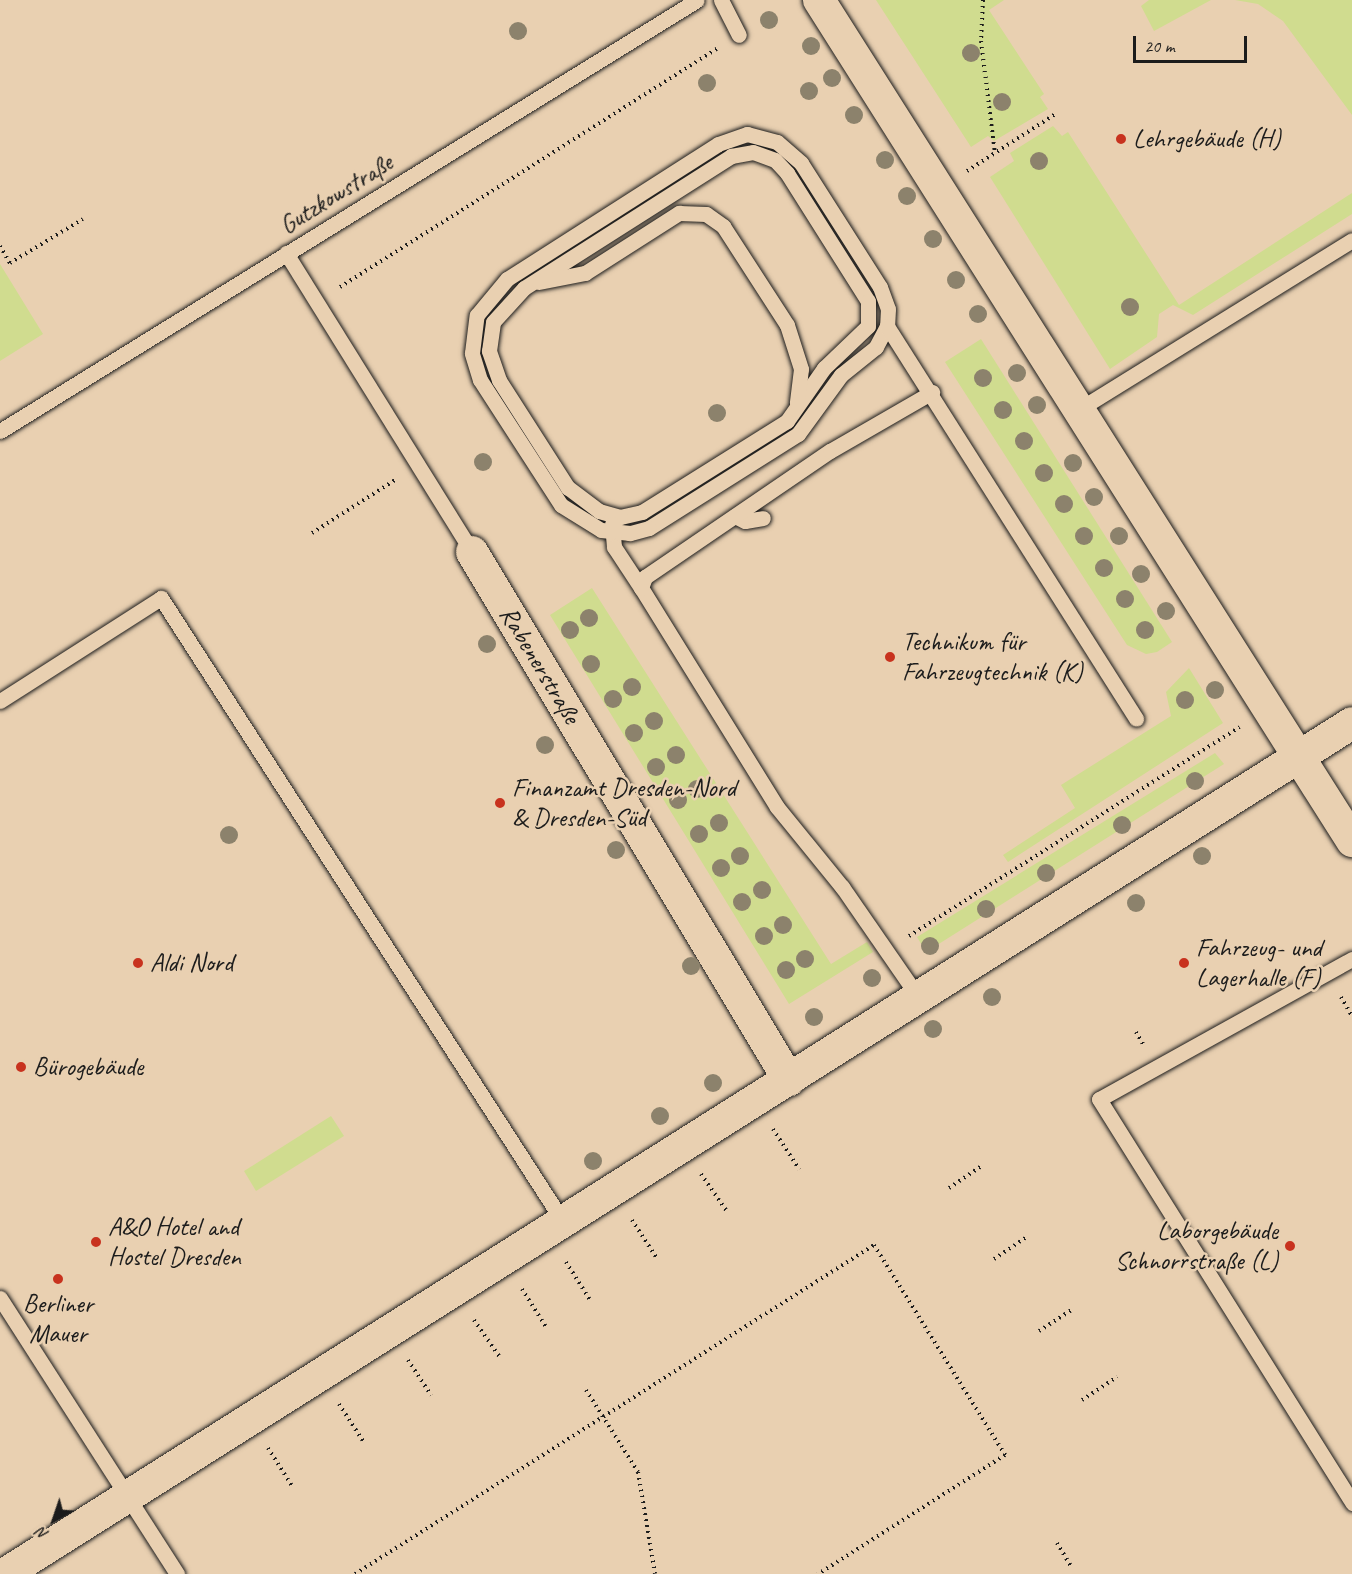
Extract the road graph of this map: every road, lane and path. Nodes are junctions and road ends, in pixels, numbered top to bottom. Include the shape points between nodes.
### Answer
1 (698, 0) edge
2 (721, 0) edge
3 (819, 0) edge
4 (983, 0) edge
5 (739, 35) joint
6 (1057, 113) dead end
7 (995, 153) junction
8 (939, 190) junction
9 (83, 219) dead end
10 (1352, 240) edge
11 (0, 246) edge
12 (286, 254) junction
13 (524, 288) junction
14 (316, 302) junction
15 (887, 326) junction
16 (932, 392) junction
17 (1078, 410) junction
18 (794, 414) junction
19 (0, 431) edge
20 (419, 465) junction
21 (613, 516) junction
22 (735, 516) junction
23 (764, 518) dead end
24 (312, 533) dead end
25 (610, 533) junction
26 (472, 552) joint
27 (641, 588) junction
28 (0, 701) edge
29 (1269, 709) junction
30 (1136, 719) dead end
31 (1352, 723) edge
32 (1299, 757) junction
33 (1352, 841) edge
34 (885, 951) junction
35 (1352, 959) edge
36 (919, 998) junction
37 (1346, 1006) dead end
38 (1352, 1016) edge
39 (789, 1080) junction
40 (755, 1101) junction
41 (683, 1147) junction
42 (983, 1165) dead end
43 (799, 1168) dead end
44 (949, 1188) dead end
45 (613, 1192) junction
46 (728, 1213) dead end
47 (556, 1228) junction
48 (1026, 1237) dead end
49 (656, 1257) dead end
50 (994, 1259) dead end
51 (504, 1260) junction
52 (454, 1292) junction
53 (0, 1298) edge
54 (590, 1299) dead end
55 (1073, 1309) dead end
56 (546, 1327) dead end
57 (1038, 1331) dead end
58 (390, 1333) junction
59 (499, 1356) dead end
60 (321, 1377) junction
61 (1117, 1377) dead end
62 (586, 1390) dead end
63 (431, 1395) dead end
64 (1082, 1400) dead end
65 (604, 1417) junction
66 (251, 1421) junction
67 (363, 1441) dead end
68 (292, 1485) dead end
69 (130, 1497) junction
70 (1352, 1503) edge
71 (1057, 1543) dead end
72 (1071, 1566) dead end
73 (5, 1574) edge
74 (177, 1574) edge
75 (356, 1574) edge
76 (656, 1574) edge
77 (818, 1574) edge

1 - 12 lane, Gutzkowstraße
2 - 5 lane
3 - 8 street
4 - 7 path via 981,41
5 - 14 path
6 - 7 path
7 - 8 path
8 - 17 street
9 - 11 path via 10,263
10 - 17 lane
12 - 14 lane, Rabenerstraße
12 - 19 lane, Gutzkowstraße
13 - 18 lane via 585,273 679,213 706,214 728,232 794,338 801,369
13 - 18 lane via 731,156 764,155 787,173 871,311 862,336 824,368
13 - 21 lane via 493,322 488,344 492,365 568,488 585,504
14 - 20 lane, Rabenerstraße
15 - 16 lane
15 - 25 lane via 876,347 841,375 798,434 657,524 640,532
15 - 25 lane via 888,309 880,287 801,163 784,146 755,135 723,141 507,279 477,315 471,343 476,372 561,505 583,523
16 - 22 lane via 830,451
16 - 30 lane
17 - 29 street
18 - 21 lane via 649,508
20 - 24 path
20 - 26 lane, Rabenerstraße
21 - 25 lane
22 - 23 lane via 745,521
22 - 27 lane via 645,577
25 - 27 lane
26 - 39 street, Rabenerstraße
27 - 34 lane via 777,807
28 - 47 lane via 161,598
29 - 32 street
29 - 34 path
31 - 32 street
32 - 33 street
32 - 36 street
34 - 36 lane
35 - 70 lane via 1099,1099
36 - 39 street
37 - 38 path
39 - 40 street
40 - 41 street
40 - 43 path
41 - 45 street
41 - 46 path
42 - 44 path
45 - 47 street
45 - 49 path
47 - 51 street
47 - 54 path
48 - 50 path
51 - 52 street
51 - 56 path
52 - 58 street
52 - 59 path
53 - 69 lane
55 - 57 path
58 - 60 street
58 - 63 path
60 - 66 street
60 - 67 path
61 - 64 path
62 - 65 path
65 - 75 path
65 - 76 path via 638,1472
65 - 77 path via 874,1245 1005,1455
66 - 68 path
66 - 69 street
69 - 73 street
69 - 74 lane
71 - 72 path

